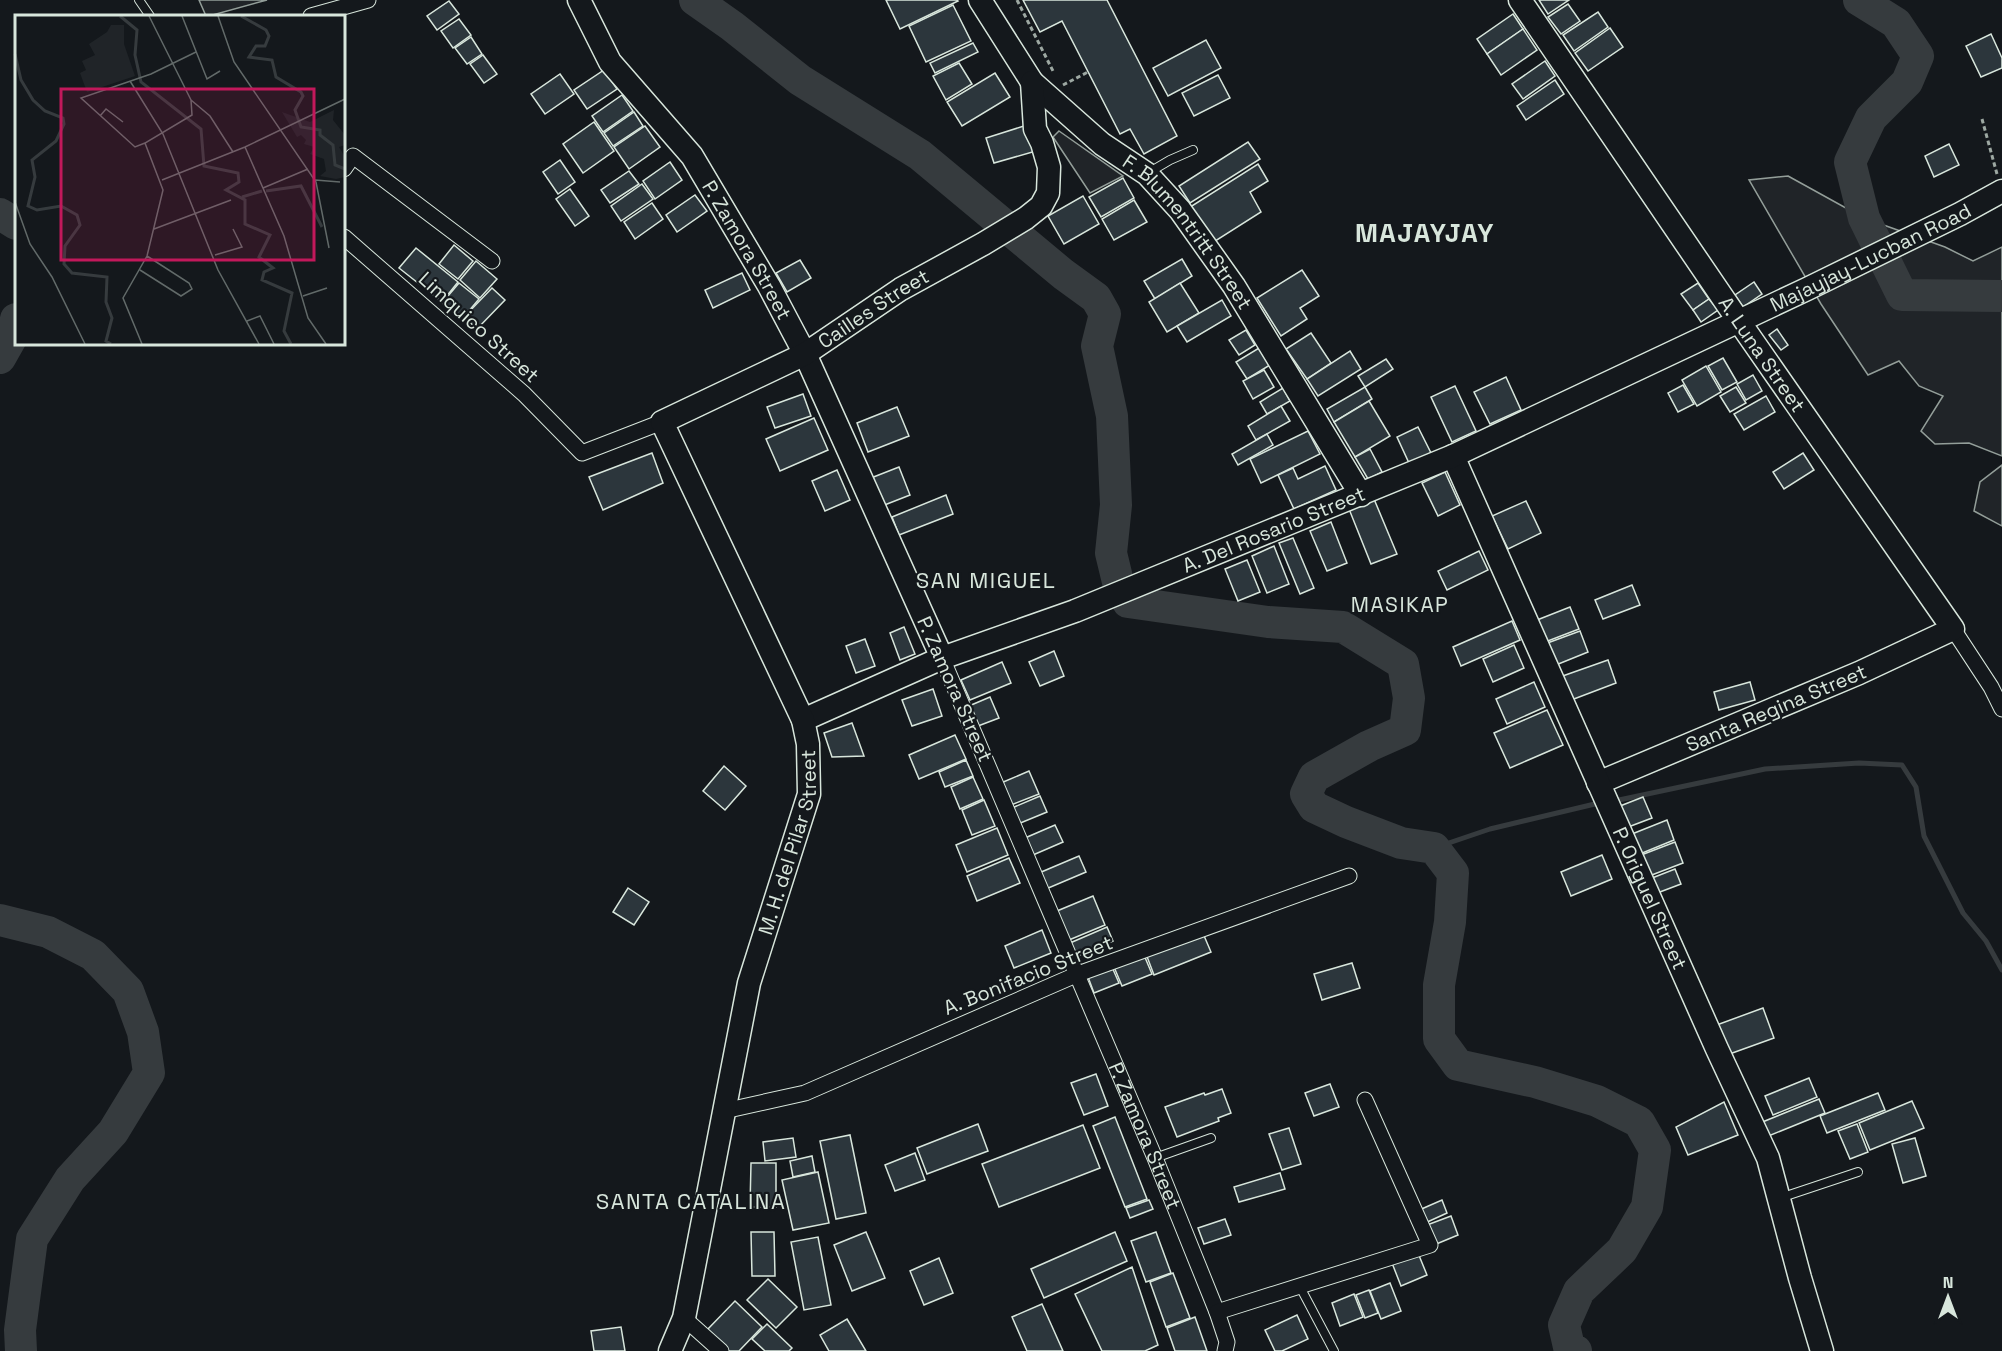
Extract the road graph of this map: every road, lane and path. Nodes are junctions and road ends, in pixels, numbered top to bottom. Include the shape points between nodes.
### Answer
1 (139, 0) edge
2 (368, 0) edge
3 (579, 0) edge
4 (980, 0) edge
5 (1017, 0) edge
6 (1520, 0) edge
7 (149, 15) edge
8 (315, 15) edge
9 (1088, 72) dead end
10 (1045, 87) junction
11 (1069, 93) dead end
12 (1982, 119) dead end
13 (1193, 150) dead end
14 (348, 152) edge
15 (1147, 174) junction
16 (2001, 186) edge
17 (345, 238) edge
18 (492, 261) dead end
19 (1738, 320) junction
20 (806, 354) junction
21 (663, 422) junction
22 (582, 453) joint
23 (1453, 456) junction
24 (1361, 495) junction
25 (1953, 629) junction
26 (942, 658) junction
27 (2001, 707) edge
28 (803, 720) junction
29 (1598, 783) junction
30 (1349, 876) dead end
31 (1078, 974) junction
32 (1365, 1100) dead end
33 (724, 1110) junction
34 (1211, 1138) dead end
35 (1155, 1158) junction
36 (1858, 1172) dead end
37 (1779, 1198) junction
38 (1299, 1285) junction
39 (1217, 1312) junction
40 (684, 1318) junction
41 (670, 1351) edge
42 (722, 1351) edge
43 (1225, 1351) edge
44 (1334, 1351) edge
45 (1822, 1351) edge

1 - 7 lane
2 - 8 street
3 - 20 main road, P. Zamora Street via 610,62 692,156
4 - 10 main road, F. Blumentritt Street
5 - 10 path
6 - 19 main road, A. Luna Street
9 - 10 path
10 - 11 path
10 - 15 main road, F. Blumentritt Street via 1101,144
10 - 20 main road, Cailles Street via 1035,129 1049,167 1048,193 1041,206 983,244 901,289
12 - 16 path
13 - 15 lane
14 - 18 street
15 - 24 main road, F. Blumentritt Street via 1180,210 1234,286
16 - 19 main road, Majayjay-Lucban Road via 1960,214
17 - 22 street, Limquico Street via 524,394
19 - 23 main road, A. Del Rosario Street
19 - 25 main road, A. Luna Street
20 - 21 main road, Cailles Street
20 - 26 main road, P. Zamora Street
21 - 22 street, Cailles Street
21 - 28 main road, M. H. del Pilar Street
23 - 24 main road, A. Del Rosario Street
23 - 29 main road, P. Origuel Street
24 - 26 main road, A. Del Rosario Street via 1075,611
25 - 27 street, A. Luna Street
25 - 29 main road, Santa Regina Street
26 - 28 main road, A. Del Rosario Street
26 - 31 street, P. Zamora Street
28 - 33 main road, M. H. del Pilar Street via 808,744 809,794 749,983
29 - 37 main road, P. Origuel Street via 1768,1158
30 - 31 street, A. Bonifacio Street
31 - 33 street, A. Bonifacio Street via 805,1093
31 - 35 street, P. Zamora Street
32 - 38 street via 1430,1245
33 - 40 main road, M. H. del Pilar Street
34 - 35 lane
35 - 39 street, P. Zamora Street
36 - 37 lane
37 - 45 main road, P. Origuel Street
38 - 39 street
38 - 44 lane
39 - 43 street, P. Zamora Street via 1227,1342
40 - 41 main road, M. H. del Pilar Street
40 - 42 street

